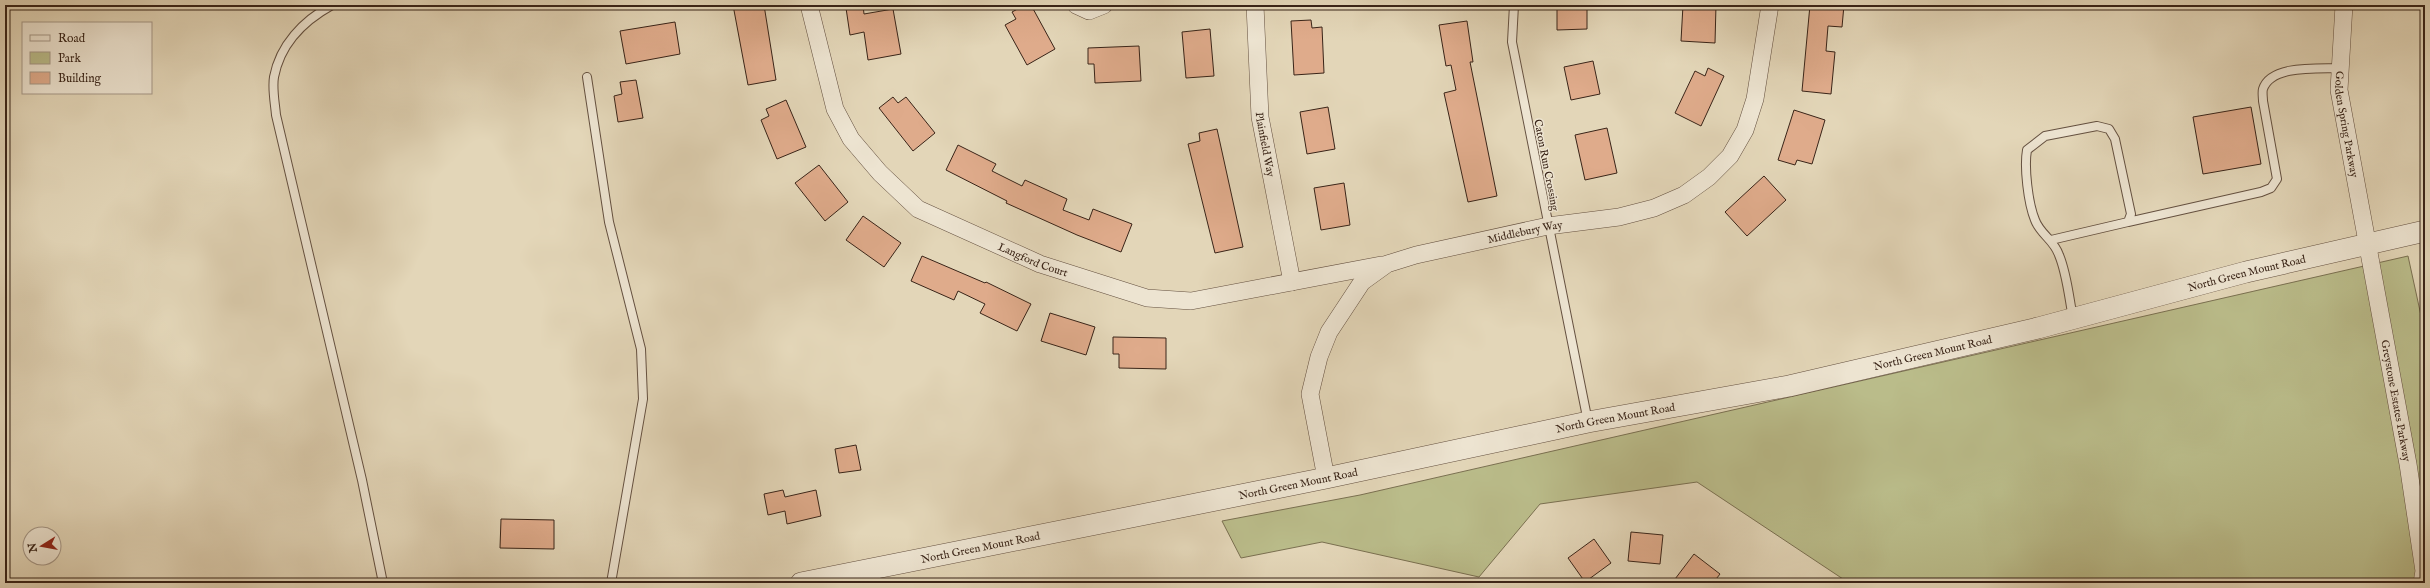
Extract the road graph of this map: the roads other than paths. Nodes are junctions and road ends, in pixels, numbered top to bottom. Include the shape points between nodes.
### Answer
1 (332, 5) edge
2 (810, 5) edge
3 (1076, 5) edge
4 (1104, 5) edge
5 (1256, 5) edge
6 (1514, 5) edge
7 (1770, 5) edge
8 (2344, 5) edge
9 (2340, 68) junction
10 (587, 77) dead end
11 (2128, 222) junction
12 (1548, 226) junction
13 (2425, 231) edge
14 (2051, 240) junction
15 (2368, 243) junction
16 (1387, 264) junction
17 (1292, 282) junction
18 (2073, 319) junction
19 (1588, 422) junction
20 (1326, 478) junction
21 (2424, 575) edge
22 (383, 583) edge
23 (611, 583) edge
24 (807, 583) edge

1 - 22 lane via 320,11 296,32 281,53 273,79 276,115 362,480
2 - 17 street, Langford Court via 836,109 851,139 880,174 918,210 1040,264 1147,298 1191,301
3 - 4 street via 1089,11
5 - 17 street, Plainfield Way via 1260,117
6 - 12 lane, Caton Run Crossing via 1512,42
7 - 12 street, Middlebury Way via 1755,99 1745,130 1730,156 1709,177 1684,195 1654,208 1619,217
8 - 9 street, Golden Spring Parkway
9 - 11 lane via 2281,72 2270,79 2263,89 2277,179 2271,188
9 - 15 street, Golden Spring Parkway via 2339,90
10 - 23 lane via 609,222 641,349 643,399
11 - 14 lane
11 - 14 lane via 2131,214 2115,139 2109,129 2097,126 2045,136 2027,150 2024,164 2035,220
12 - 16 street, Middlebury Way via 1416,255
12 - 19 lane, Caton Run Crossing
13 - 15 street, North Green Mount Road
14 - 18 lane via 2060,256
15 - 18 street, North Green Mount Road via 2246,272
15 - 21 street, Greystone Estates Parkway via 2408,464
16 - 17 street, Langford Court
16 - 20 street, Middlebury Way via 1362,282 1329,332 1319,357 1310,394
18 - 19 street, North Green Mount Road via 1790,386
19 - 20 street, North Green Mount Road
20 - 24 street, North Green Mount Road

